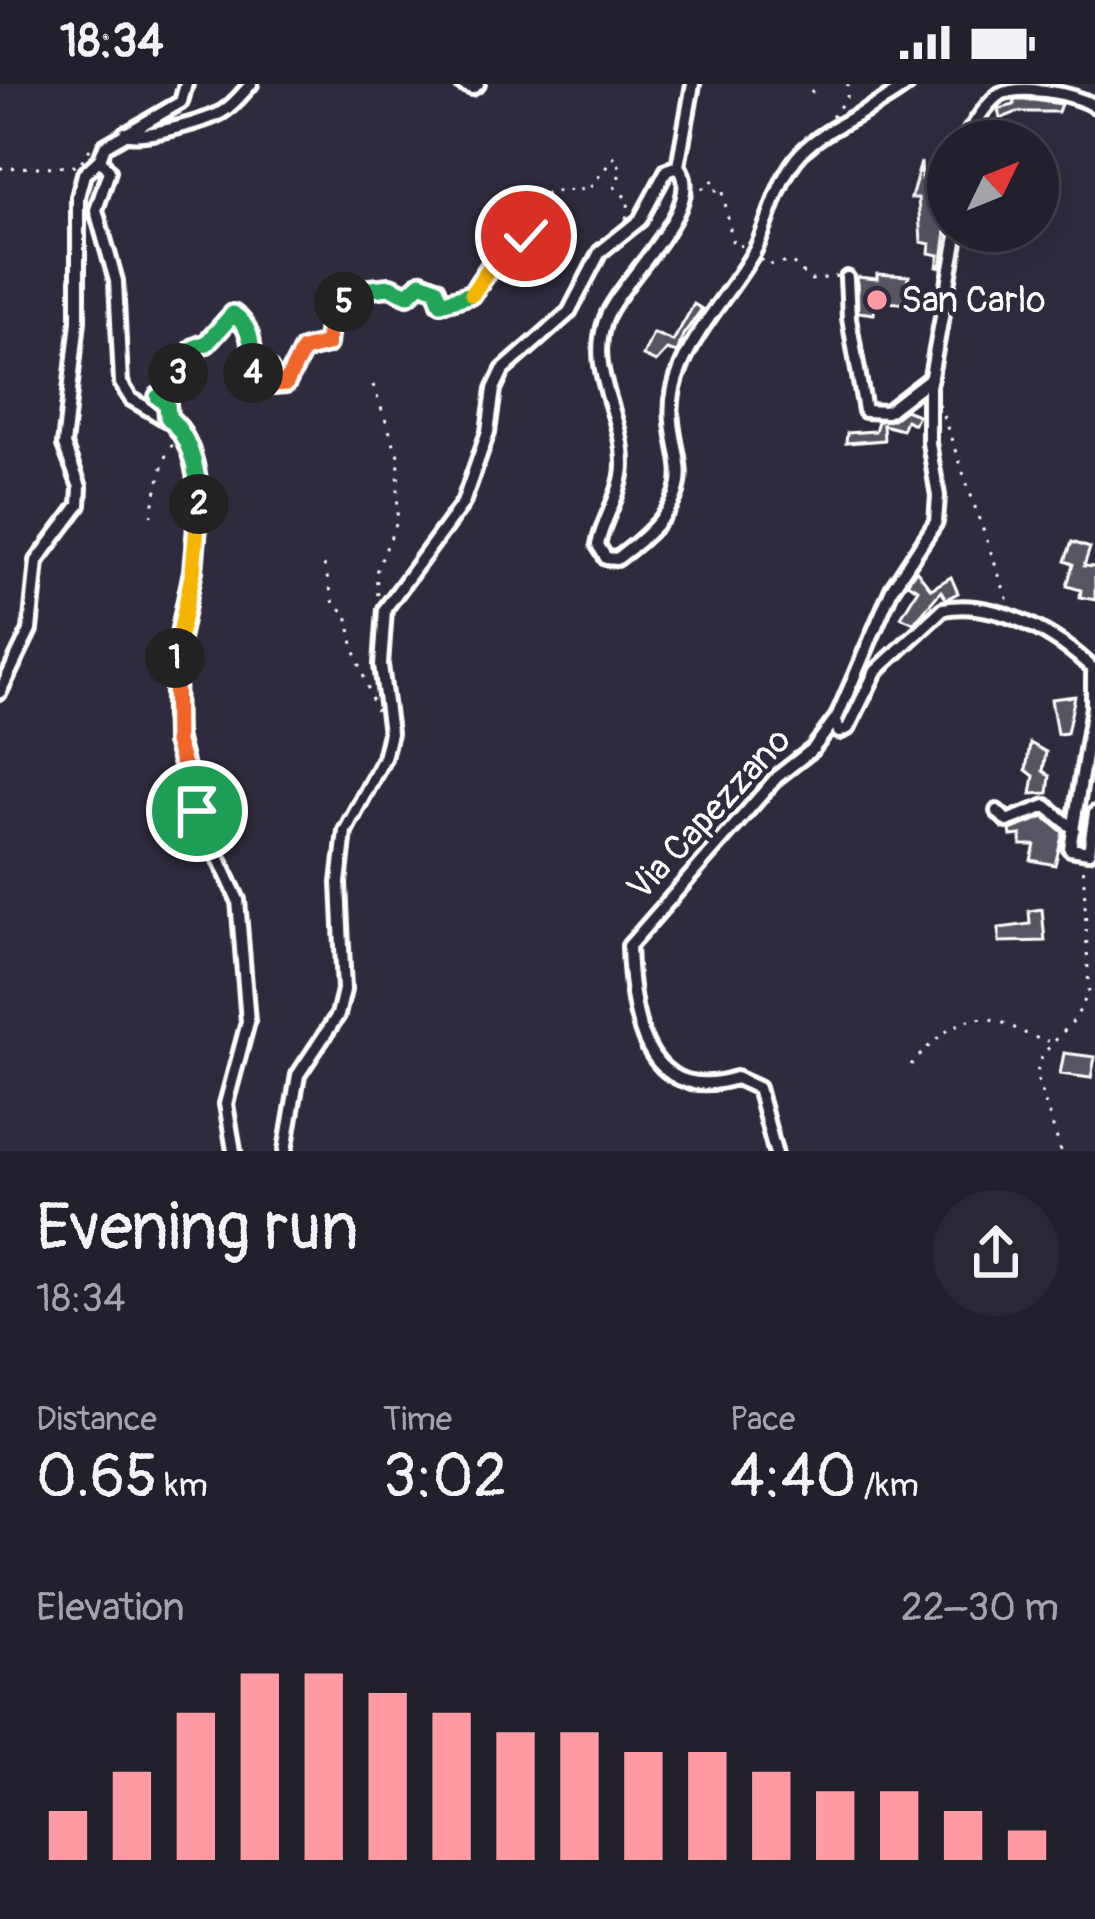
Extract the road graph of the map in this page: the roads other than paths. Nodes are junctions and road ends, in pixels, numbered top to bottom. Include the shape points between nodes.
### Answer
1 (186, 84) edge
2 (251, 84) edge
3 (461, 84) edge
4 (478, 84) edge
5 (693, 84) edge
6 (908, 84) edge
7 (1095, 106) edge
8 (978, 120) edge
9 (125, 133) junction
10 (100, 159) junction
11 (678, 166) junction
12 (954, 252) edge
13 (847, 278) road end
14 (930, 382) junction
15 (1094, 670) edge
16 (0, 692) edge
17 (837, 717) junction
18 (997, 811) dead end
19 (1095, 813) edge
20 (1074, 829) junction
21 (234, 1151) edge
22 (285, 1151) edge
23 (775, 1151) edge

1 - 9 street via 171,111
2 - 9 street via 215,116 155,134
3 - 4 street
5 - 11 street
6 - 11 street via 798,156 757,246 677,374 672,398 682,482 674,501 612,562 598,544 623,469 600,370 602,334 617,296 668,230 683,196
7 - 8 street via 1040,87 1007,89
9 - 10 street
10 - 16 street via 83,174 78,197 78,321 64,445 79,505 37,561 30,630
10 - 21 street via 109,171 96,210 116,280 122,383 131,399 181,428 200,500 173,716 197,811 238,900 248,1022 228,1086
11 - 22 street via 600,253 569,312 503,370 463,503 385,609 381,665 391,733 345,831 344,990 338,1015 298,1075
12 - 14 street
13 - 14 street via 865,410 886,412
14 - 17 street via 936,522 892,589
15 - 17 street via 1067,646 987,606 943,609 876,671 848,728 835,729
15 - 20 street
17 - 23 street, Via Capezzano via 629,946 631,997 657,1063 677,1076 736,1078 758,1088
18 - 20 street via 1007,821 1046,806
19 - 20 street via 1089,852 1070,849

